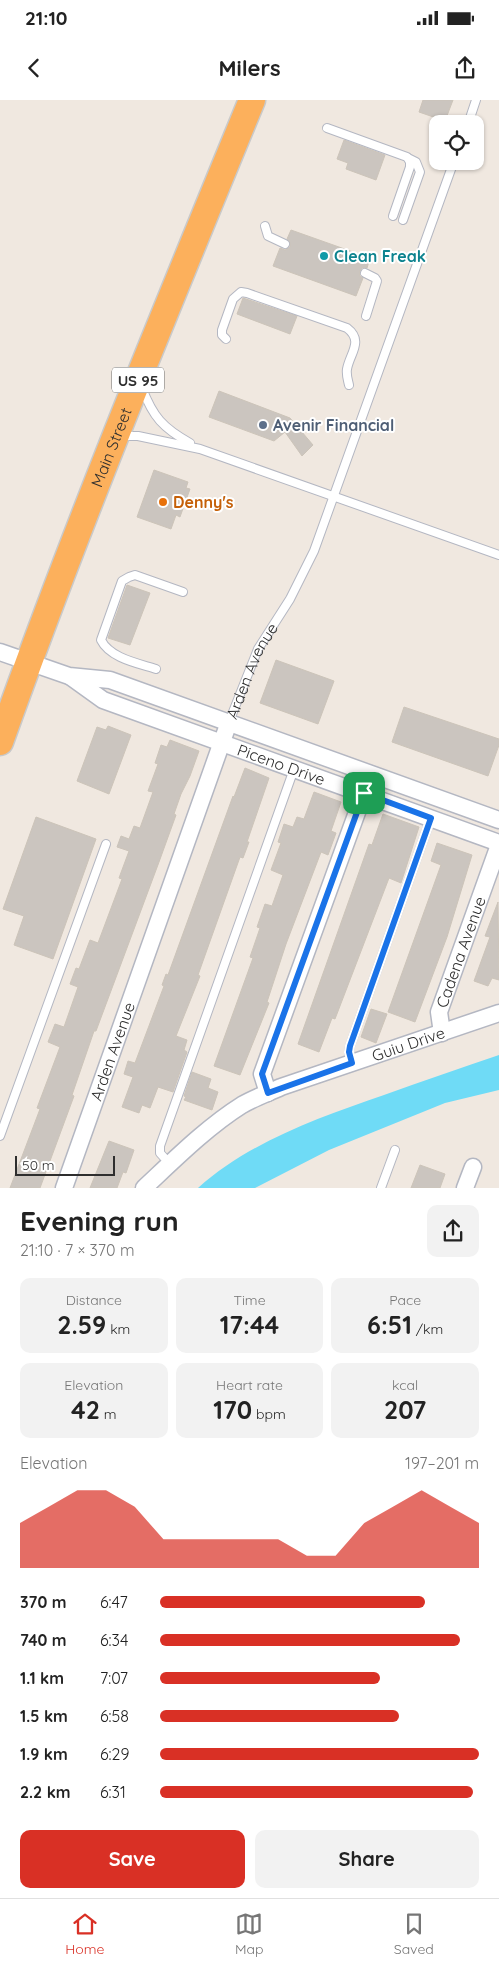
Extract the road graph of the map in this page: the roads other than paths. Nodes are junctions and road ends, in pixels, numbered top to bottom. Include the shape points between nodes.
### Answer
1 (252, 100) edge
2 (476, 100) edge
3 (471, 115) edge
4 (327, 128) dead end
5 (407, 157) junction
6 (451, 170) edge
7 (393, 216) dead end
8 (404, 220) dead end
9 (265, 226) dead end
10 (285, 244) dead end
11 (365, 273) dead end
12 (366, 316) dead end
13 (226, 339) dead end
14 (138, 379) junction
15 (350, 385) dead end
16 (115, 436) junction
17 (200, 449) junction
18 (334, 496) junction
19 (499, 555) edge
20 (183, 592) dead end
21 (0, 652) edge
22 (28, 662) junction
23 (156, 669) dead end
24 (69, 676) junction
25 (229, 722) junction
26 (0, 742) edge
27 (222, 743) junction
28 (294, 768) junction
29 (364, 793) junction
30 (431, 818) junction
31 (499, 820) edge
32 (106, 844) dead end
33 (499, 844) edge
34 (499, 1013) edge
35 (442, 1032) junction
36 (352, 1063) junction
37 (268, 1093) junction
38 (0, 1136) edge
39 (395, 1150) dead end
40 (170, 1164) junction
41 (473, 1167) dead end
42 (64, 1188) edge
43 (144, 1188) edge
44 (381, 1188) edge
45 (465, 1188) edge

1 - 14 highway, Main Street / US 95
2 - 3 lane
4 - 5 lane
5 - 7 lane via 410,167
5 - 8 lane via 416,162 420,172
6 - 18 lane, Arden Avenue
9 - 10 lane via 268,236
11 - 12 lane via 377,281
13 - 15 lane via 222,330 233,299 241,292 347,328 353,332 356,342 347,369
14 - 16 highway, Main Street / US 95
14 - 17 lane via 159,422
16 - 17 lane via 138,436
16 - 22 highway, Main Street / US 95
17 - 18 lane
18 - 19 lane
18 - 25 lane, Arden Avenue via 309,562 258,649
20 - 23 lane via 135,576 122,581 101,640 111,653
21 - 22 street, Piceno Drive
22 - 24 street, Piceno Drive
22 - 26 highway, Main Street / US 95
24 - 25 street, Piceno Drive via 110,680
24 - 27 street, Piceno Drive via 103,700
25 - 27 street, Arden Avenue
25 - 31 street, Piceno Drive
27 - 28 street, Piceno Drive
27 - 42 street, Arden Avenue
28 - 29 street, Piceno Drive
28 - 40 lane via 160,1146 160,1153
29 - 30 street, Piceno Drive
29 - 37 street via 262,1074
30 - 33 street, Piceno Drive
30 - 36 lane via 350,1046
32 - 38 lane
33 - 35 street, Cadena Avenue via 439,1012
34 - 35 street, Guiu Drive
35 - 36 street, Guiu Drive
36 - 37 street, Guiu Drive
37 - 40 street, Guiu Drive via 241,1106
39 - 44 lane
40 - 43 street, Guiu Drive
41 - 45 street

